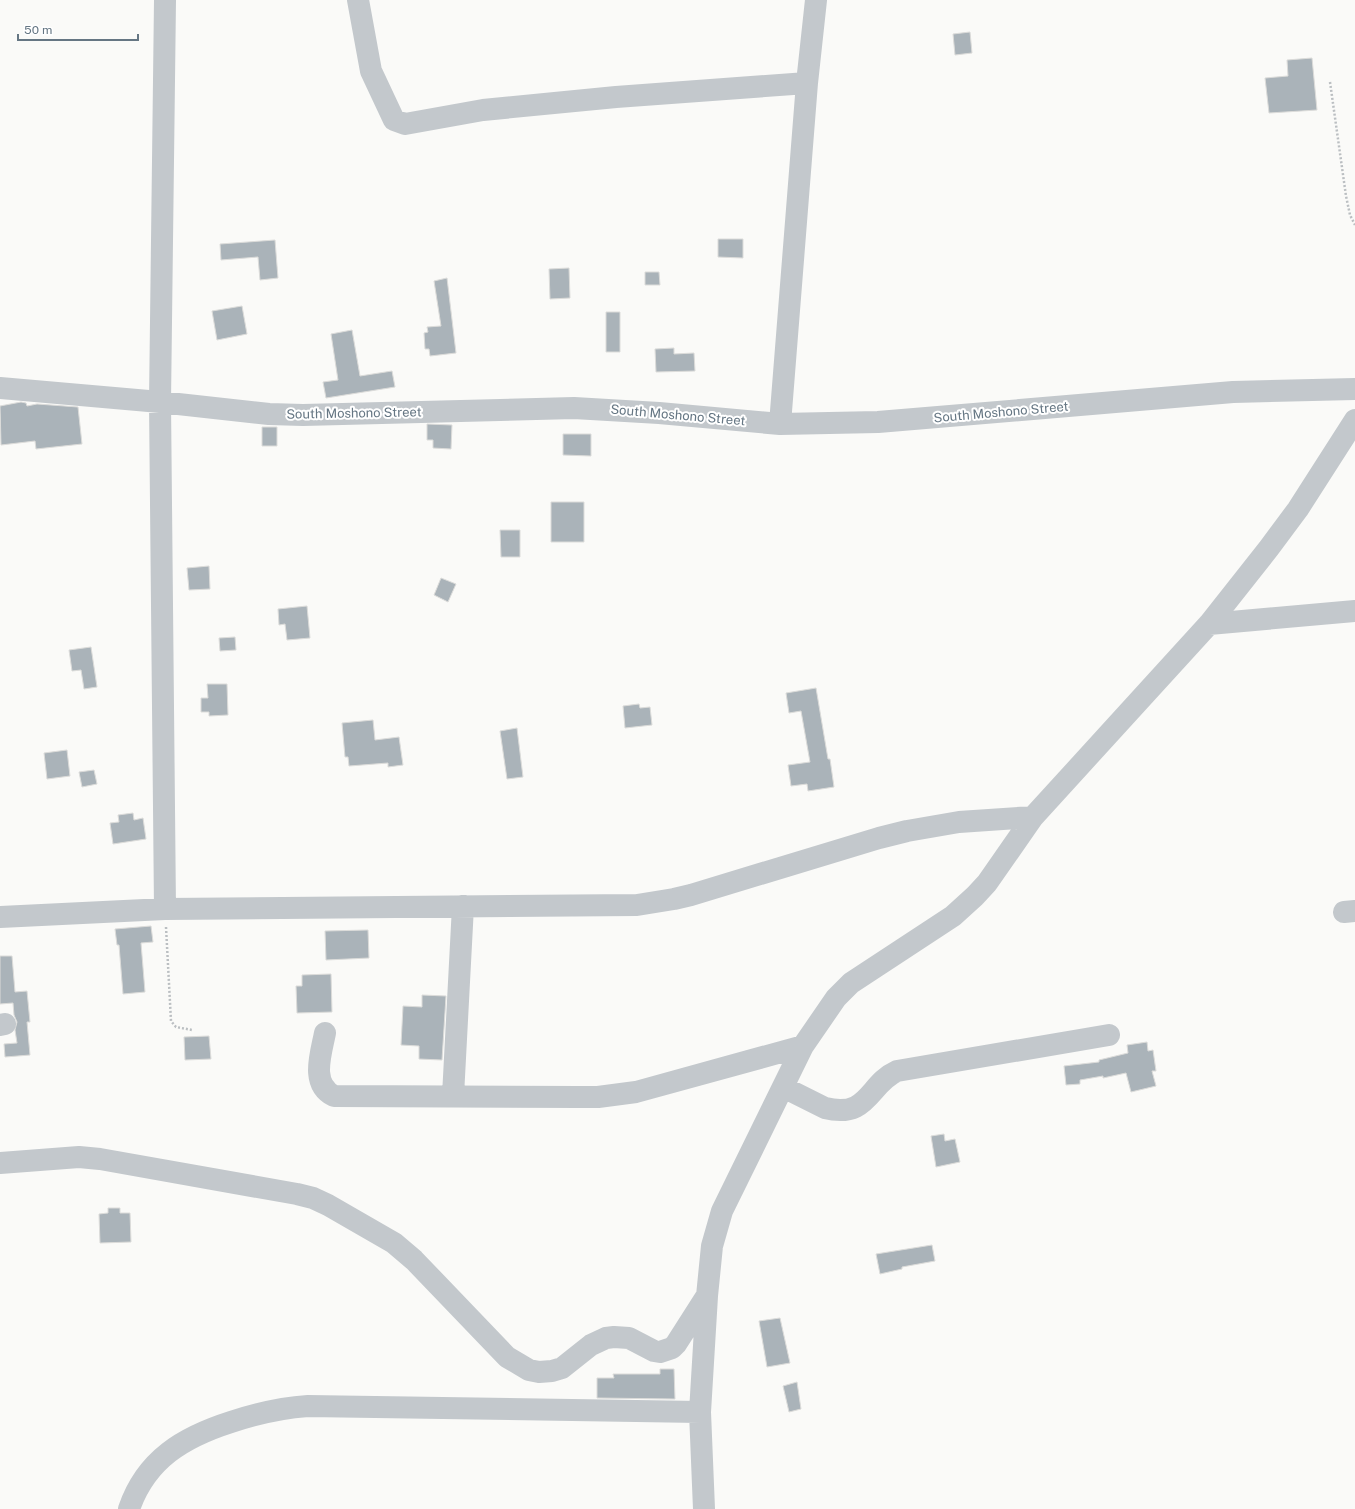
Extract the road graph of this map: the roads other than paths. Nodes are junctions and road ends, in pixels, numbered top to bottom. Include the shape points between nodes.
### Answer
1 (165, 0) edge
2 (358, 0) edge
3 (816, 0) edge
4 (807, 83) junction
5 (0, 388) edge
6 (1355, 389) edge
7 (160, 402) junction
8 (1355, 420) edge
9 (780, 424) junction
10 (1355, 611) edge
11 (1209, 624) junction
12 (1033, 817) junction
13 (463, 906) junction
14 (165, 909) junction
15 (0, 917) edge
16 (325, 1033) dead end
17 (1109, 1035) dead end
18 (803, 1046) junction
19 (783, 1087) junction
20 (453, 1096) junction
21 (0, 1163) edge
22 (707, 1296) junction
23 (700, 1412) junction
24 (129, 1509) edge
25 (704, 1509) edge

1 - 7 street
2 - 4 street via 371,71 394,120 405,124 483,110
3 - 4 street
4 - 9 street
5 - 7 street, South Moshono Street
6 - 9 street, South Moshono Street via 1233,392 907,420
7 - 9 street, South Moshono Street via 269,414 303,415 574,408
7 - 14 street
8 - 11 street via 1298,509
10 - 11 street
11 - 12 street
12 - 13 street via 959,822 907,831 691,895 637,906
12 - 18 street via 975,896 953,916 851,983 836,998
13 - 14 street
13 - 20 street
14 - 15 street
16 - 20 street via 318,1077 321,1084 334,1096
17 - 19 street via 898,1071 888,1076 867,1099 846,1110 825,1108
18 - 19 street
18 - 20 street via 636,1092 616,1095
19 - 22 street via 722,1211 712,1246
21 - 22 street via 80,1157 100,1159 313,1198 394,1243 414,1260 507,1357 520,1366 539,1372 562,1368 591,1345 606,1338 629,1338 654,1351 666,1351 676,1344
22 - 23 street
23 - 24 street via 308,1406 260,1412 208,1429 174,1448 148,1474 133,1496
23 - 25 street

